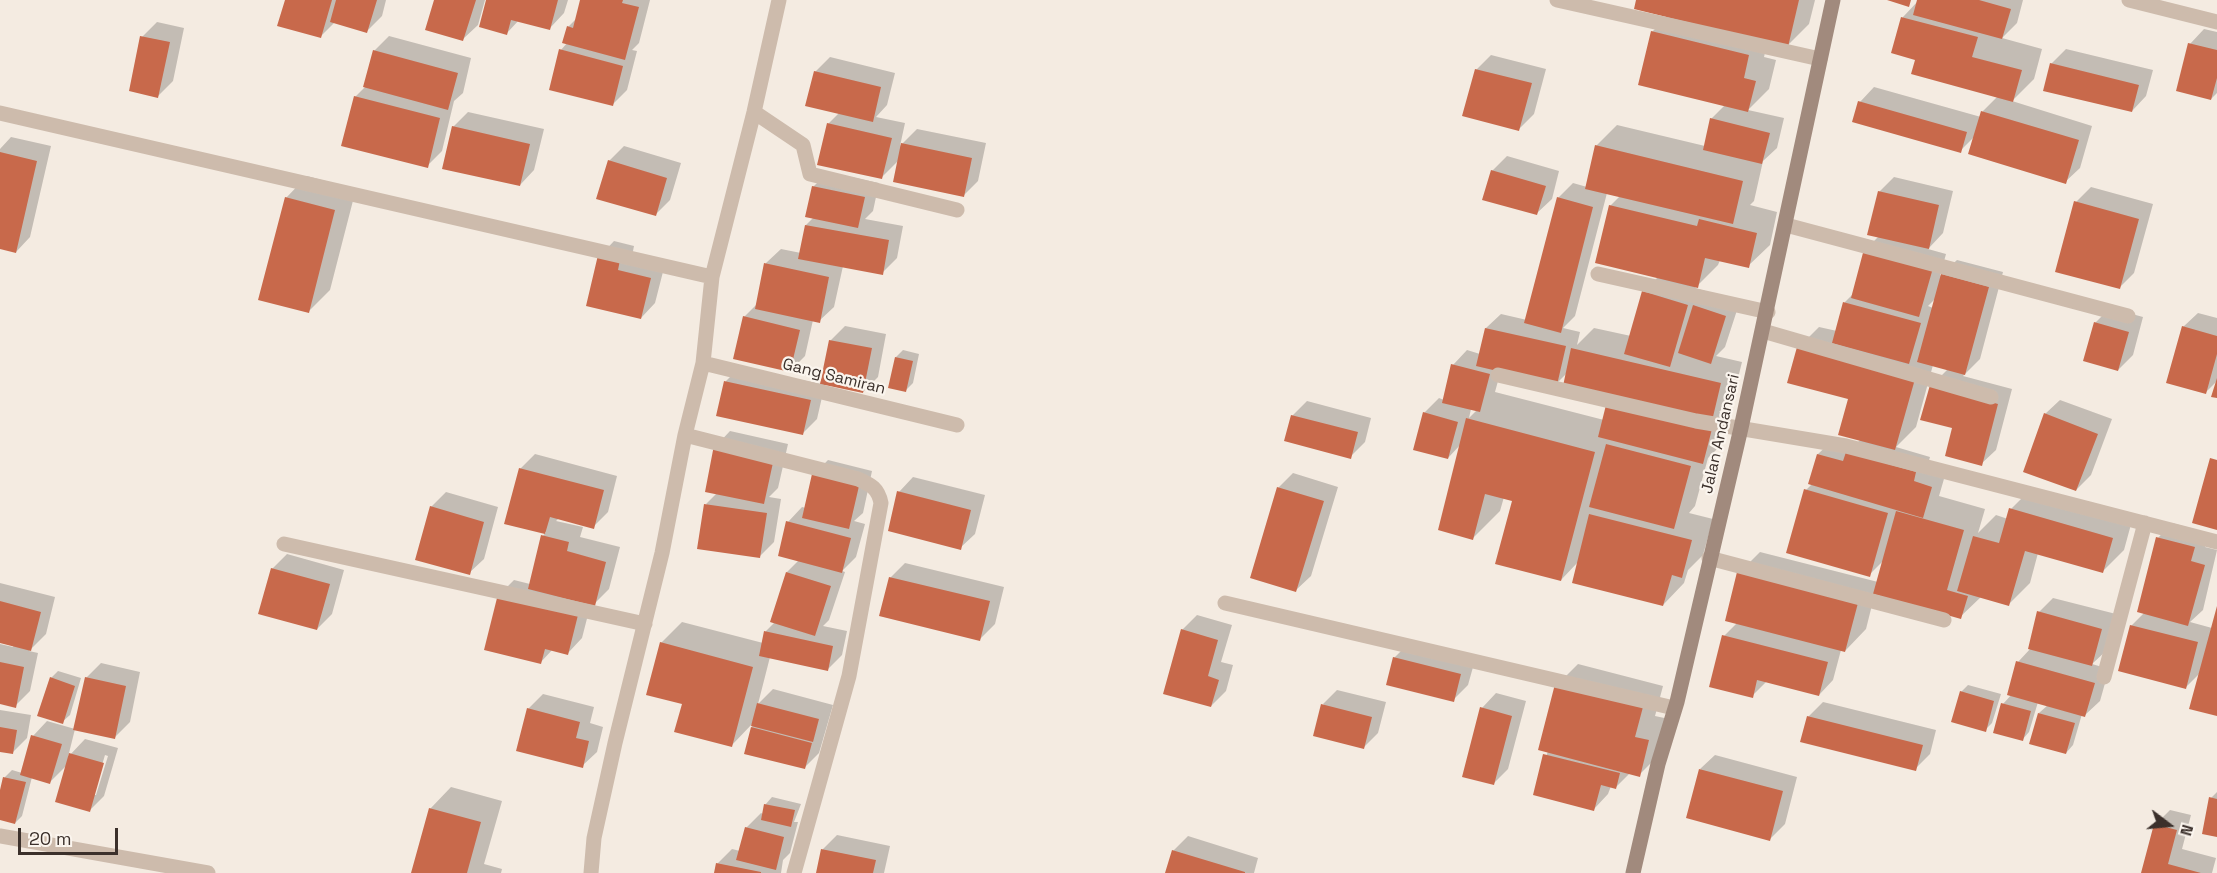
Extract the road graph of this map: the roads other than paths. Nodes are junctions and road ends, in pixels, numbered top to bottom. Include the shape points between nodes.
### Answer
1 (779, 0) edge
2 (1557, 0) edge
3 (1833, 0) edge
4 (2129, 0) edge
5 (2217, 22) edge
6 (1820, 59) junction
7 (754, 112) junction
8 (0, 113) edge
9 (957, 210) dead end
10 (1786, 225) junction
11 (1598, 274) dead end
12 (712, 277) junction
13 (1768, 312) junction
14 (2128, 316) dead end
15 (1763, 331) junction
16 (703, 363) junction
17 (1498, 375) dead end
18 (1991, 397) dead end
19 (957, 425) dead end
20 (1741, 428) junction
21 (685, 435) junction
22 (2145, 523) junction
23 (2217, 542) edge
24 (284, 544) dead end
25 (1709, 558) junction
26 (1225, 603) dead end
27 (1944, 620) dead end
28 (645, 624) junction
29 (2104, 677) dead end
30 (1674, 708) junction
31 (0, 836) edge
32 (208, 873) edge
33 (591, 873) edge
34 (794, 873) edge
35 (1633, 873) edge

1 - 7 street
2 - 6 street
3 - 6 street, Jalan Andansari
4 - 5 street
6 - 10 street, Jalan Andansari
7 - 9 street via 803,145 810,174
7 - 12 street
8 - 12 street
10 - 13 street, Jalan Andansari
10 - 14 street
11 - 13 street
12 - 16 street
13 - 15 street, Jalan Andansari
15 - 18 street
15 - 20 street, Jalan Andansari
16 - 19 street, Gang Samiran
16 - 21 street
17 - 20 street
20 - 22 street via 1846,446
20 - 25 street, Jalan Andansari
21 - 28 street
21 - 34 street via 858,479 875,487 881,503 849,676
22 - 23 street
22 - 29 street
24 - 28 street
25 - 27 street
25 - 30 street, Jalan Andansari
26 - 30 street
28 - 33 street via 594,838
30 - 35 street, Jalan Andansari
31 - 32 street

